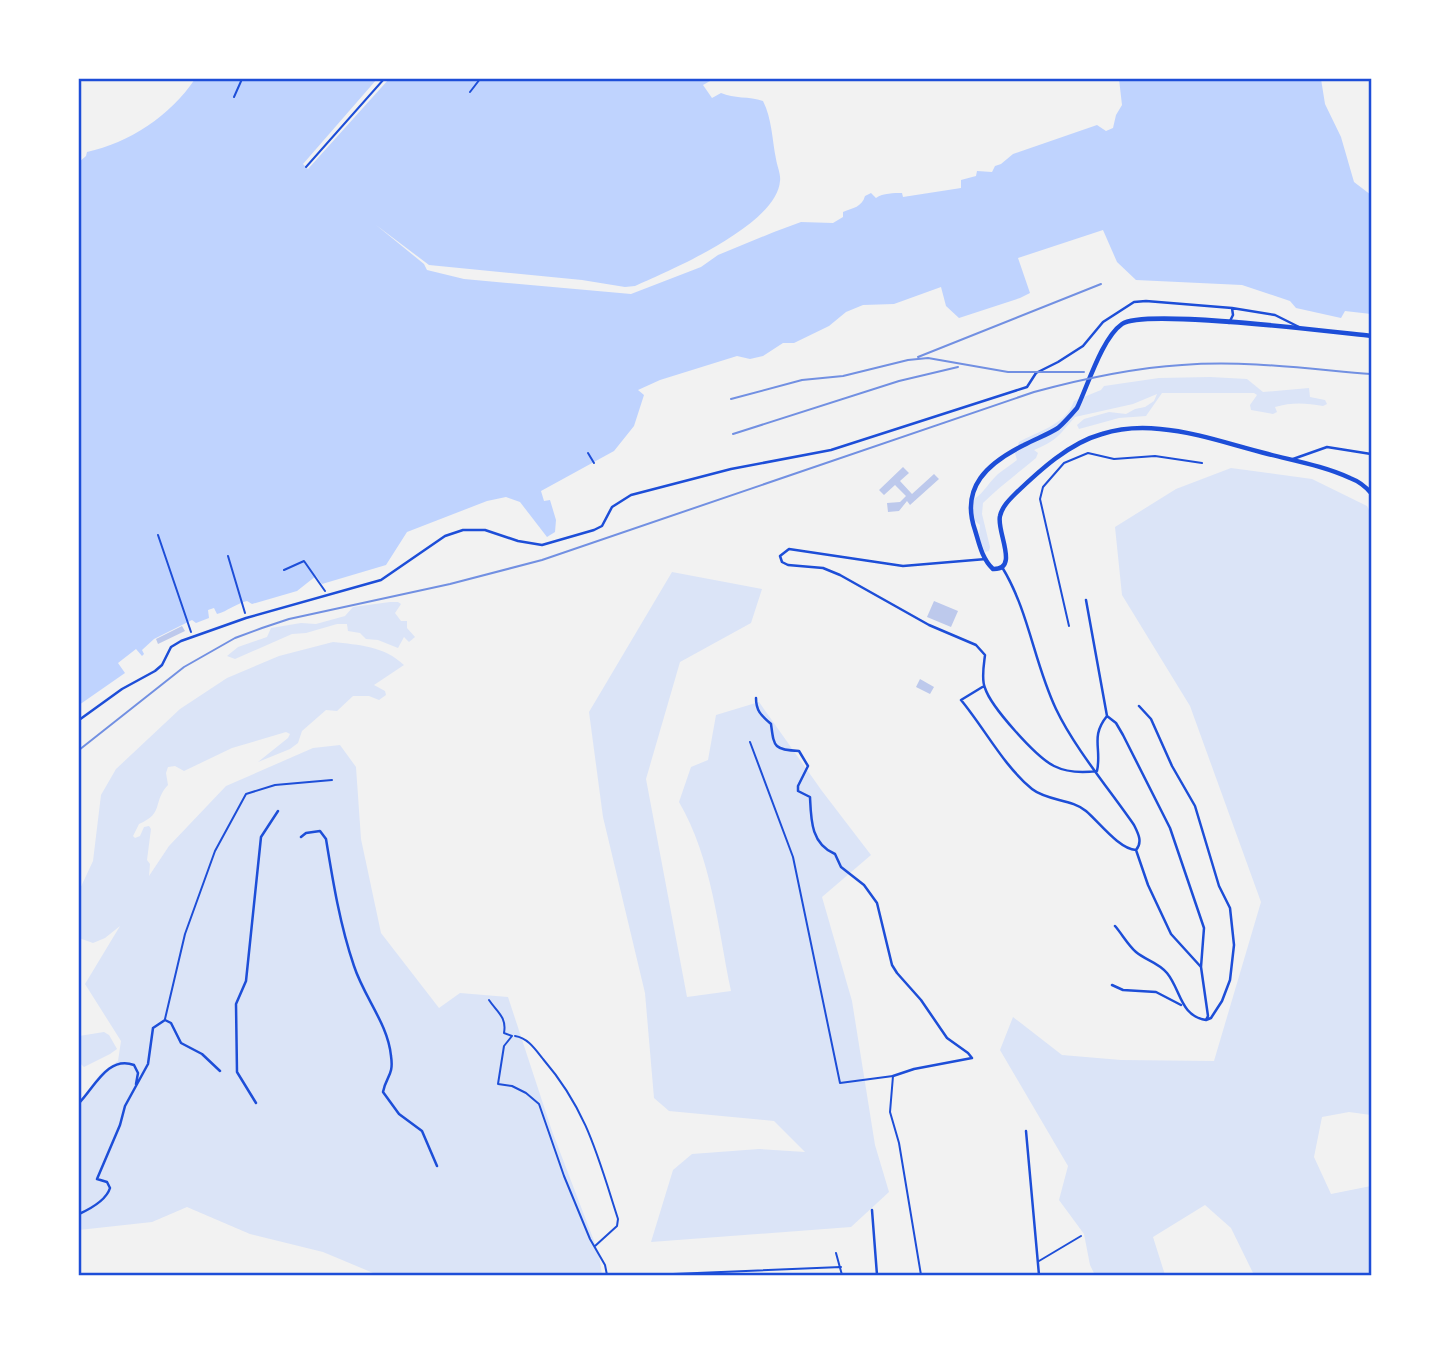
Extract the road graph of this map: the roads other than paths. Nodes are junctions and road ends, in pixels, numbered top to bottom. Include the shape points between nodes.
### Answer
1 (1232, 308) junction
2 (1229, 323) junction
3 (1303, 329) junction
4 (1371, 336) edge
5 (1371, 454) edge
6 (1291, 460) junction
7 (1202, 463) dead end
8 (1371, 493) edge
9 (986, 559) junction
10 (1002, 568) junction
11 (1086, 600) dead end
12 (1069, 626) dead end
13 (984, 686) junction
14 (756, 698) dead end
15 (1139, 706) dead end
16 (1107, 716) junction
17 (79, 720) edge
18 (750, 742) dead end
19 (1097, 771) junction
20 (332, 780) dead end
21 (278, 811) dead end
22 (301, 837) dead end
23 (1136, 850) junction
24 (1115, 926) dead end
25 (1201, 967) junction
26 (1112, 985) dead end
27 (489, 1000) dead end
28 (1181, 1005) junction
29 (1207, 1018) junction
30 (165, 1020) junction
31 (512, 1036) junction
32 (220, 1071) dead end
33 (893, 1076) junction
34 (135, 1087) junction
35 (79, 1103) edge
36 (256, 1103) dead end
37 (1026, 1131) dead end
38 (438, 1166) dead end
39 (872, 1210) dead end
40 (79, 1214) edge
41 (1081, 1236) dead end
42 (594, 1247) junction
43 (836, 1253) dead end
44 (1038, 1262) junction
45 (841, 1267) junction
46 (607, 1275) edge
47 (649, 1275) edge
48 (842, 1275) edge
49 (877, 1275) edge
50 (921, 1275) edge
51 (1039, 1275) edge

1 - 2 street
1 - 3 street via 1275,315
1 - 17 street via 1134,302 1103,322 1083,346 1036,373 1027,387 831,450 631,495 612,507 602,526 594,530 542,545 485,530 445,536 381,579 192,636 171,647 155,671
2 - 3 main road
2 - 9 main road via 1132,319 1113,332 1077,408 1060,426 1000,458 981,477 970,505
3 - 4 main road
5 - 6 street via 1327,447
6 - 8 main road via 1350,478
6 - 10 main road via 1186,432 1138,428 1105,433 1049,464 1007,502 1000,516 1007,556
7 - 12 lane via 1155,456 1114,459 1087,453 1064,463 1043,486 1040,499
9 - 10 main road via 993,569
9 - 13 street via 903,566 789,549 780,556 788,565 838,574 929,625 976,645 985,654
10 - 19 street via 1018,598 1057,711
11 - 16 street
13 - 19 street via 997,709 1043,759 1067,771
13 - 23 street via 961,700 1033,790 1086,810 1125,846
14 - 33 street via 756,707 771,724 773,743 803,755 807,766 798,791 810,797 815,835 823,849 835,853 841,867 864,885 877,903 892,965 947,1038 972,1058
15 - 29 street via 1195,806 1230,908 1234,945 1230,980 1212,1018
16 - 19 street via 1098,728 1101,757
16 - 25 street via 1123,735 1170,828 1204,928
18 - 33 lane via 793,857 840,1083
19 - 23 street via 1140,836
20 - 30 lane via 275,785 246,794 215,851 185,934
21 - 36 street via 261,837 246,981 236,1004 237,1072
22 - 38 street via 320,831 326,839 353,964 390,1048 392,1072 383,1092 398,1114 422,1131
23 - 25 street via 1171,934
24 - 28 street via 1135,951 1166,971
25 - 29 street
26 - 28 street via 1156,992
27 - 31 lane via 506,1024 504,1033
28 - 29 street via 1199,1018
30 - 32 street via 181,1043
30 - 34 street via 153,1028 148,1064
31 - 42 lane via 504,1045 498,1084 512,1086 539,1104
31 - 42 lane via 526,1040 548,1064 591,1135 618,1219 617,1226
33 - 50 lane via 890,1112
34 - 35 street via 135,1065 117,1064
34 - 40 street via 97,1179 107,1182 109,1194
37 - 44 street
39 - 49 street
41 - 44 lane
42 - 46 lane
43 - 45 lane
44 - 51 street
45 - 47 lane
45 - 48 lane

